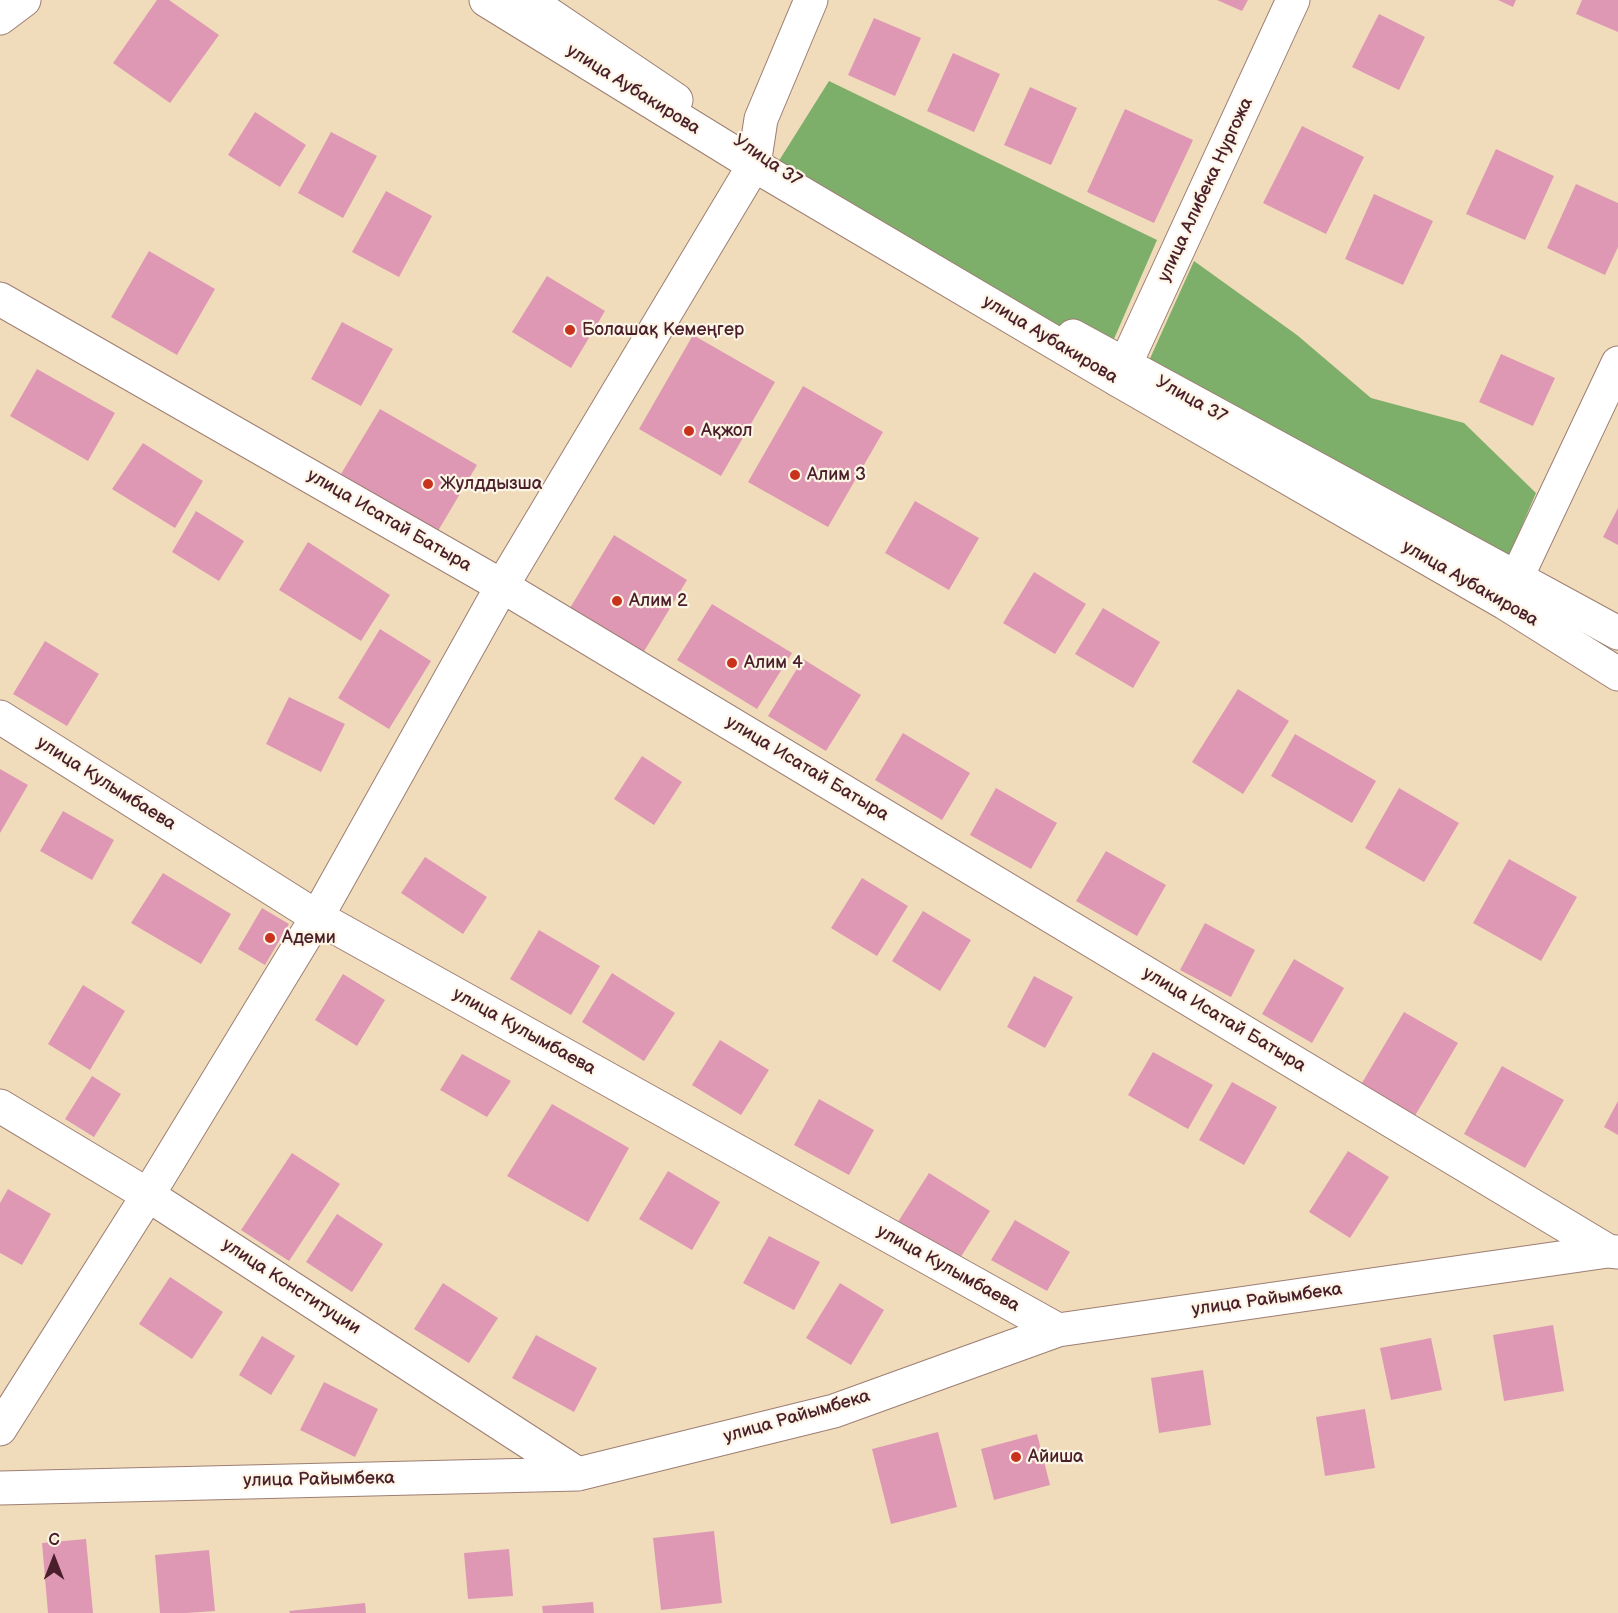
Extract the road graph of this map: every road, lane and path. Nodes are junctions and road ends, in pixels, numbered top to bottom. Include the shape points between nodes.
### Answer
1 (24, 0) edge
2 (486, 0) edge
3 (528, 0) edge
4 (811, 0) edge
5 (1293, 0) edge
6 (0, 18) edge
7 (754, 165) junction
8 (0, 299) edge
9 (1618, 363) edge
10 (1118, 380) junction
11 (502, 586) junction
12 (1505, 603) junction
13 (1618, 633) edge
14 (1618, 674) edge
15 (0, 717) edge
16 (317, 917) junction
17 (0, 1106) edge
18 (148, 1195) junction
19 (1613, 1252) edge
20 (1058, 1330) junction
21 (0, 1429) edge
22 (578, 1474) junction
23 (0, 1488) edge

1 - 6 street
2 - 7 street, улица Аубакирова
3 - 13 street, Улица 37 via 831,204
4 - 7 street via 761,119
5 - 10 street, улица Алибека Нургожа
7 - 10 street, улица Аубакирова
7 - 11 street
8 - 11 street, улица Исатай Батыра
9 - 12 street
10 - 12 street, улица Аубакирова
11 - 16 street
11 - 19 street, улица Исатай Батыра
12 - 14 street, улица Аубакирова
15 - 16 street, улица Кулымбаева
16 - 18 street
16 - 20 street, улица Кулымбаева
17 - 18 street, улица Конституции
18 - 21 street
18 - 22 street, улица Конституции
19 - 20 street, улица Райымбека
20 - 22 street, улица Райымбека via 834,1411
22 - 23 street, улица Райымбека

